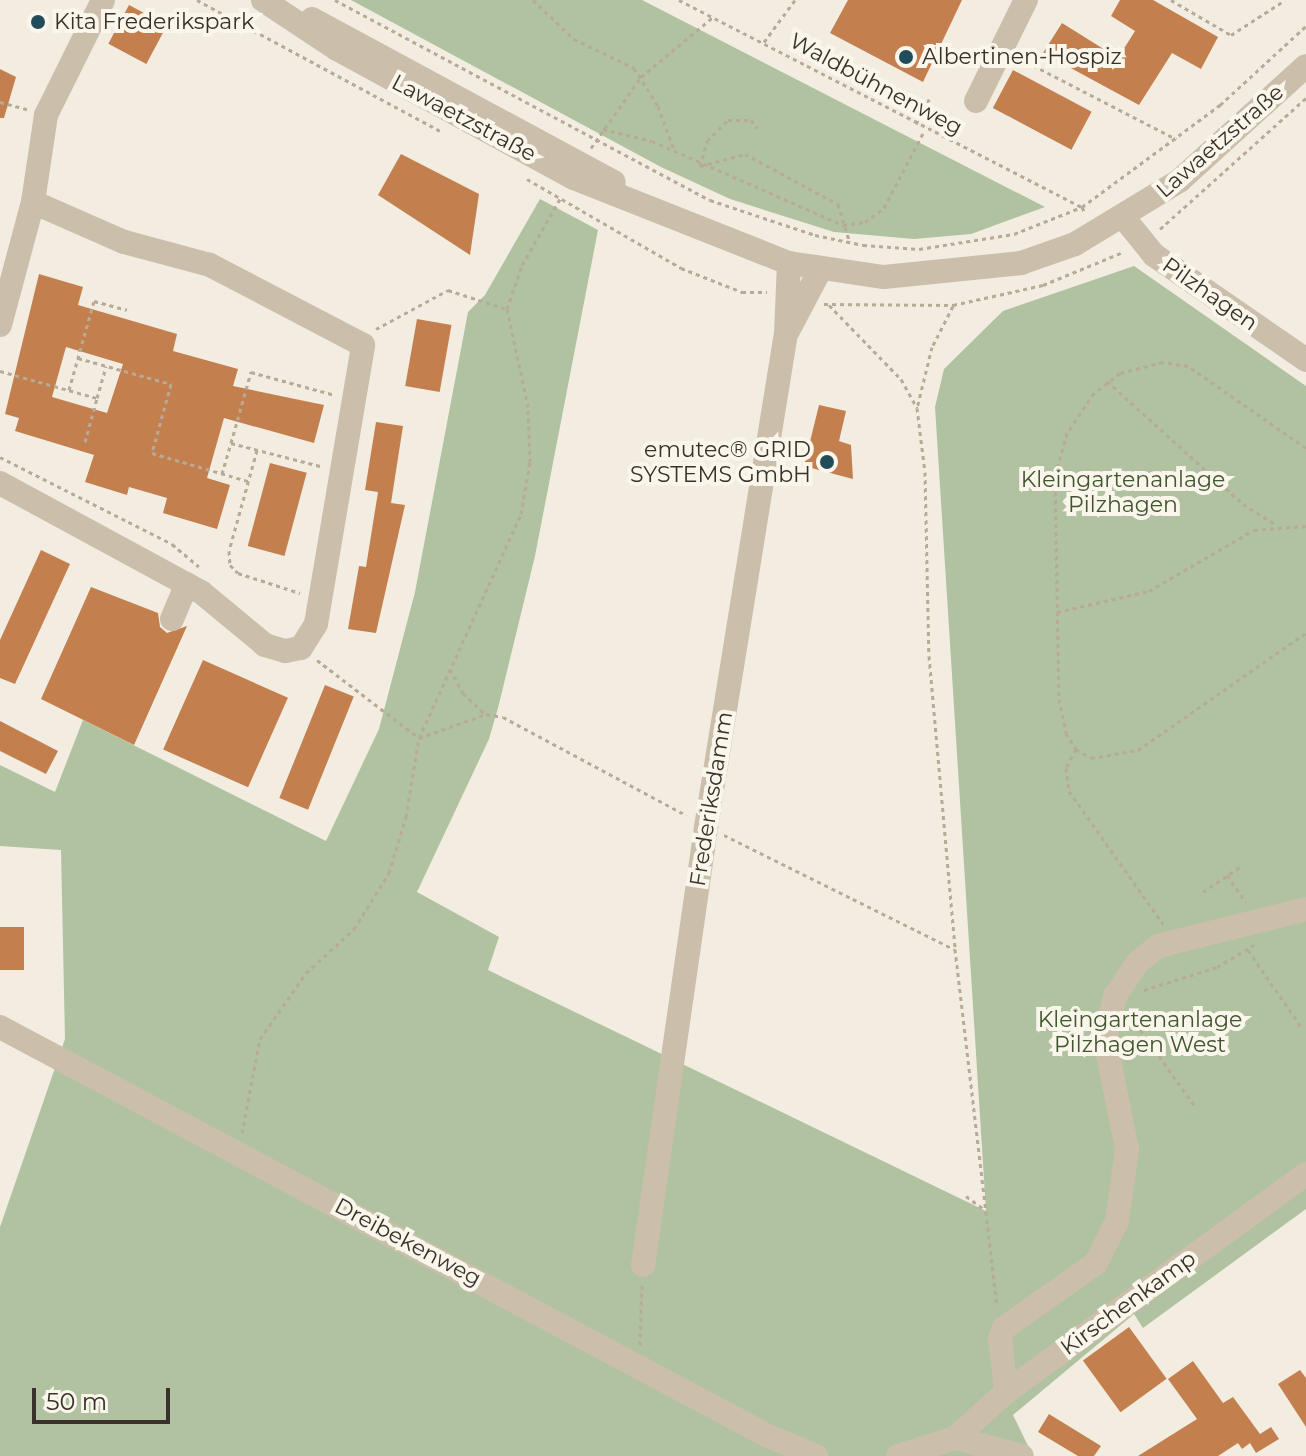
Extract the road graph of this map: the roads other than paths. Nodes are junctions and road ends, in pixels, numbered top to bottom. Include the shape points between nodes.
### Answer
1 (103, 0) edge
2 (265, 0) edge
3 (1005, 0) edge
4 (1025, 0) edge
5 (1306, 66) edge
6 (976, 101) dead end
7 (33, 202) junction
8 (1124, 218) junction
9 (789, 263) junction
10 (831, 271) junction
11 (0, 325) edge
12 (786, 334) junction
13 (1306, 360) edge
14 (0, 483) edge
15 (194, 588) junction
16 (172, 619) dead end
17 (1306, 909) edge
18 (0, 1027) edge
19 (1306, 1174) edge
20 (643, 1265) road end
21 (1006, 1392) junction
22 (955, 1438) junction
23 (816, 1456) edge
24 (898, 1456) edge
25 (1022, 1456) edge

1 - 7 street via 46,115
2 - 9 street, Lawaetzstraße via 344,33 673,221
3 - 4 street
4 - 6 street
5 - 8 street, Lawaetzstraße via 1210,156
7 - 11 street
7 - 15 street via 124,242 210,265 363,345 316,624 301,648 285,651 265,645
8 - 10 street, Lawaetzstraße via 1075,244 1021,263 914,277
8 - 13 street, Pilzhagen via 1140,242
9 - 10 street, Lawaetzstraße
9 - 12 street, Frederiksdamm
10 - 12 street, Frederiksdamm
12 - 20 street, Frederiksdamm via 706,827
14 - 15 street
15 - 16 street
17 - 21 street via 1258,932 1171,940 1137,963 1106,1015 1106,1052 1127,1149 1112,1235 1096,1263 1027,1308 1000,1338
18 - 23 street, Dreibekenweg
19 - 21 street, Kirschenkamp
21 - 22 street, Kirschenkamp
22 - 24 street
22 - 25 street

